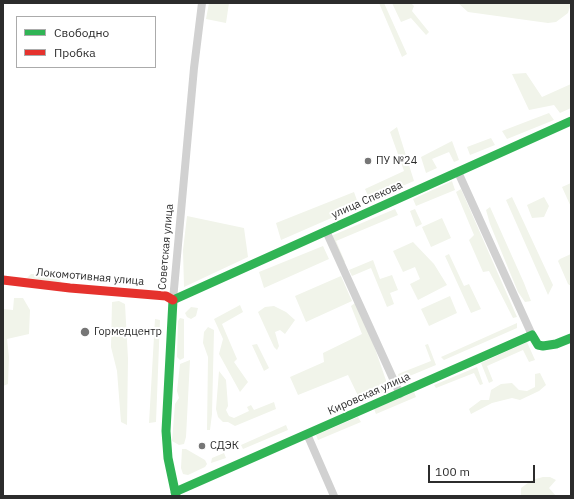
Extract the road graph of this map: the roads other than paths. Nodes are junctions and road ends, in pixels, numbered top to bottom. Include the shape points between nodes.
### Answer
1 (202, 3) edge
2 (571, 121) edge
3 (458, 172) junction
4 (326, 231) junction
5 (3, 280) edge
6 (173, 300) junction
7 (532, 335) junction
8 (571, 338) edge
9 (400, 394) junction
10 (307, 434) junction
11 (176, 494) edge
12 (334, 496) edge

1 - 6 street, Советская улица
2 - 3 main road, улица Спекова
3 - 4 main road, улица Спекова
3 - 7 street
4 - 6 main road, улица Спекова
4 - 9 street
5 - 6 main road, Локомотивная улица via 166,296
6 - 11 main road, Советская улица via 166,431 168,458
7 - 8 main road via 538,345 543,346
7 - 9 main road, Кировская улица
9 - 10 main road, Кировская улица
10 - 11 main road, Кировская улица
10 - 12 street

